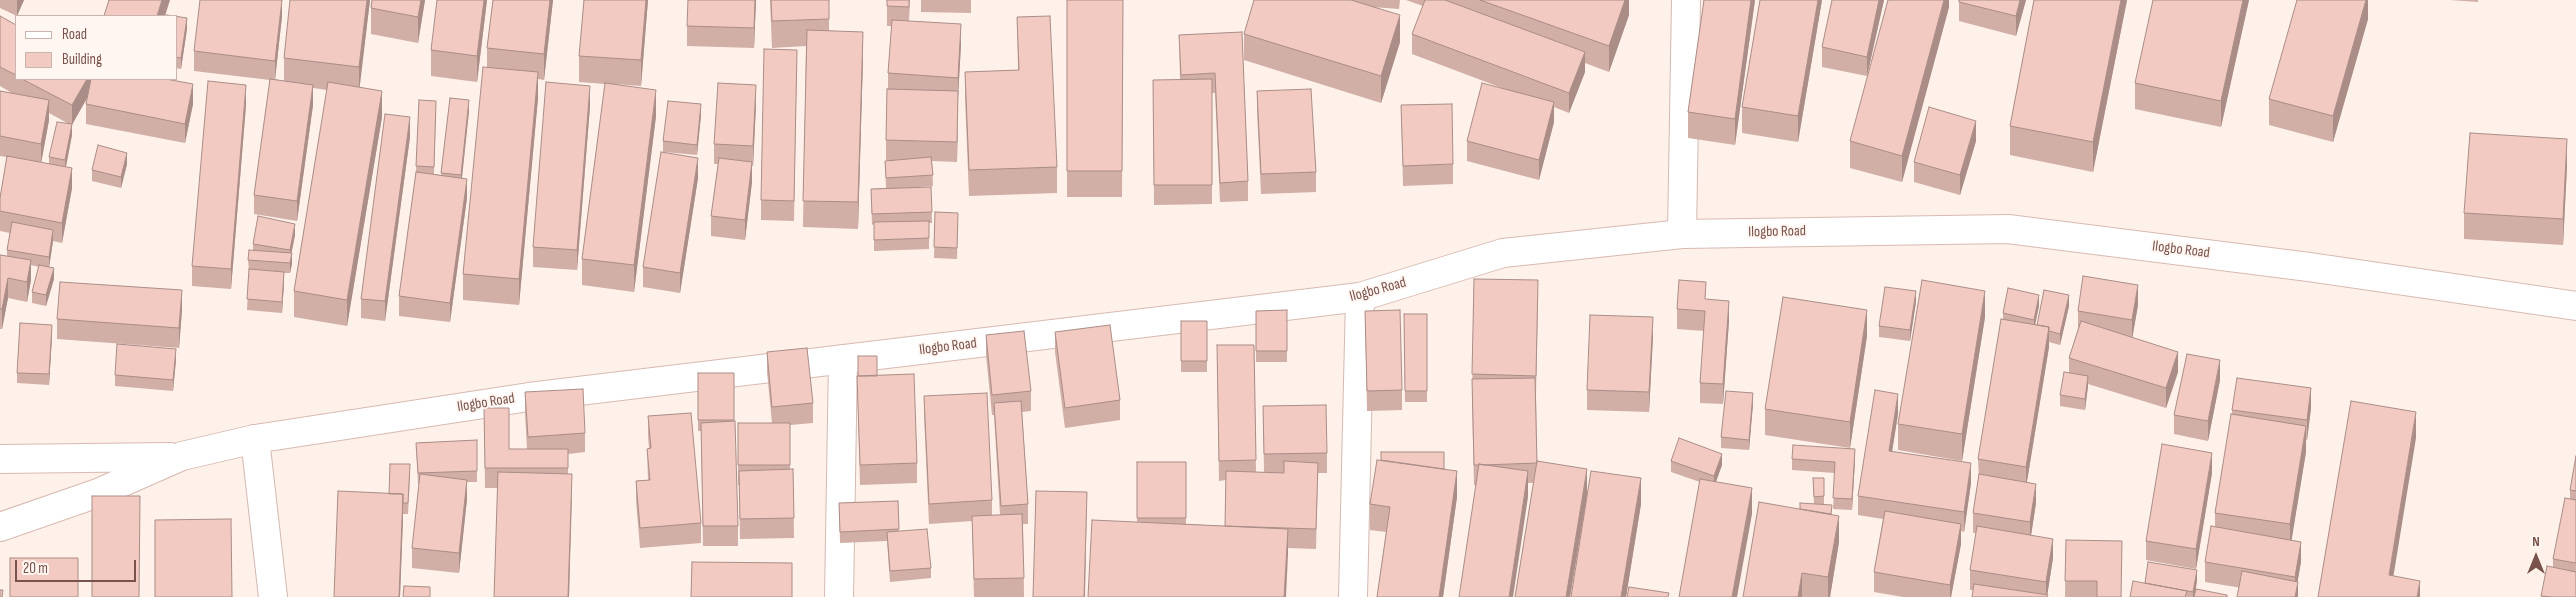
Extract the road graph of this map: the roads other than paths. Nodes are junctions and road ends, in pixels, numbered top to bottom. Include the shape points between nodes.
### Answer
1 (1686, 0) edge
2 (1682, 234) junction
3 (1360, 297) junction
4 (2576, 306) edge
5 (843, 359) junction
6 (255, 439) junction
7 (182, 456) junction
8 (0, 460) edge
9 (0, 527) edge
10 (274, 597) edge
11 (839, 597) edge
12 (1353, 597) edge

1 - 2 main road
2 - 3 main road, Ilogbo Road via 1503,253
2 - 4 main road, Ilogbo Road via 2008,228
3 - 5 main road, Ilogbo Road
3 - 12 main road
5 - 6 main road, Ilogbo Road via 529,397
5 - 11 main road
6 - 7 main road, Ilogbo Road
6 - 10 main road
7 - 8 main road
7 - 9 main road via 98,493

